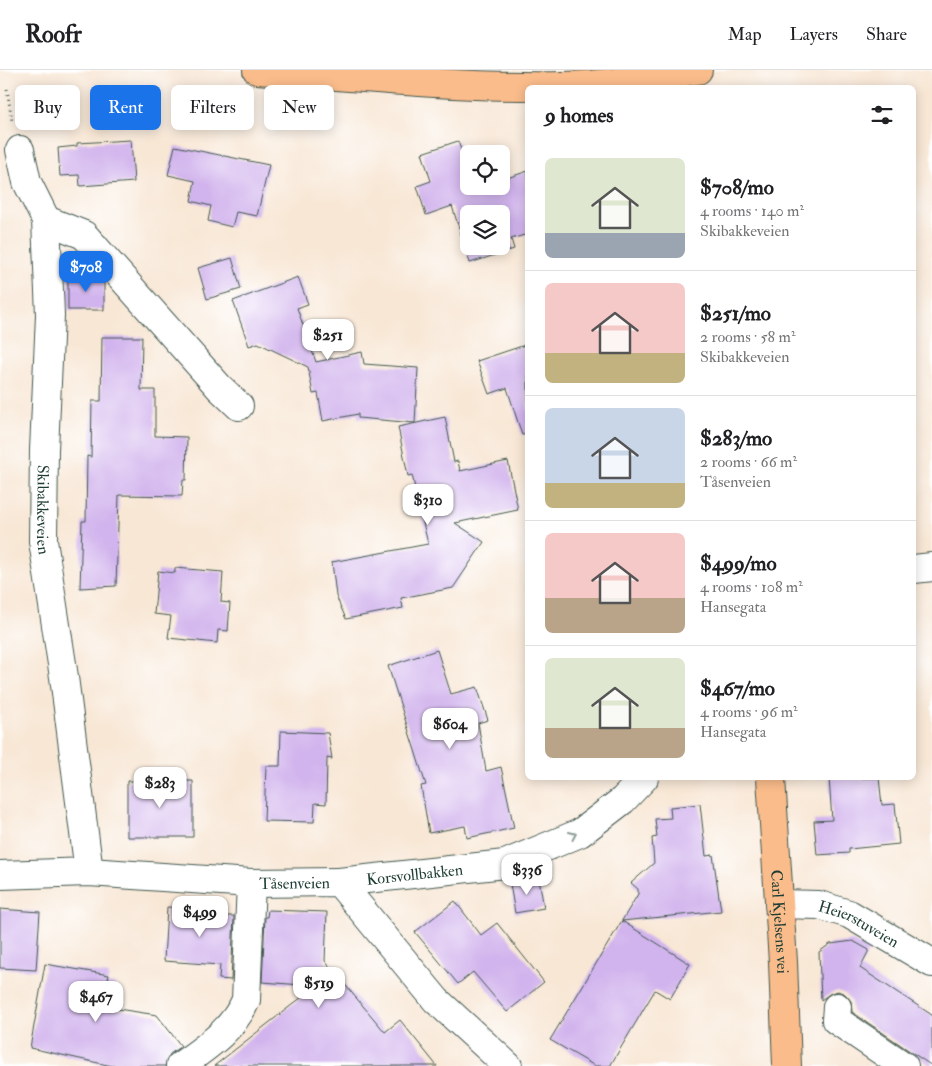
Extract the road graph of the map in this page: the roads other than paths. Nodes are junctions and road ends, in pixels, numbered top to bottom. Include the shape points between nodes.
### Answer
1 (257, 70) edge
2 (698, 70) edge
3 (644, 83) edge
4 (591, 85) edge
5 (525, 86) edge
6 (20, 150) dead end
7 (46, 220) junction
8 (239, 406) dead end
9 (932, 567) edge
10 (916, 569) edge
11 (642, 780) edge
12 (771, 780) edge
13 (89, 872) junction
14 (0, 874) edge
15 (339, 882) junction
16 (250, 883) junction
17 (780, 904) junction
18 (932, 963) edge
19 (837, 1007) dead end
20 (180, 1066) edge
21 (508, 1066) edge
22 (786, 1066) edge
23 (904, 1066) edge

1 - 5 main road
2 - 3 main road
3 - 4 main road
6 - 7 street, Skibakkeveien via 27,182
7 - 8 street via 84,235 219,388
7 - 13 street, Skibakkeveien via 50,315 43,541
9 - 10 street
15 -> 11 street, Korsvollbakken via 505,864 580,833 623,800
12 - 17 main road, Carl Kjelsens vei
13 - 14 street, Tåsenveien
13 - 16 street, Tåsenveien
15 - 16 street, Tåsenveien
15 - 21 street, Tåsenveien via 436,1000
16 - 20 street via 246,1000 238,1017 218,1038
17 - 18 street, Heierstuveien via 819,905 849,914
17 - 22 main road, Carl Kjelsens vei
19 - 23 street via 836,1020

